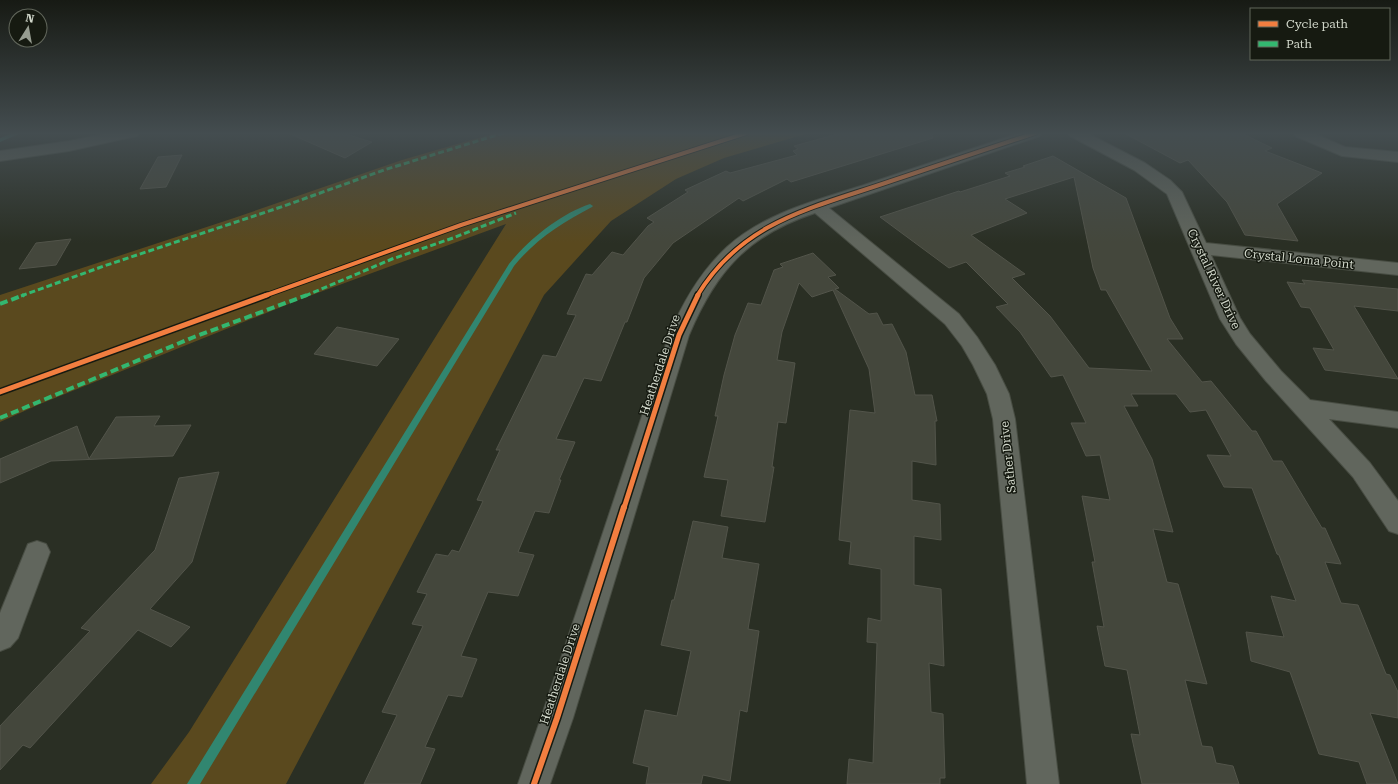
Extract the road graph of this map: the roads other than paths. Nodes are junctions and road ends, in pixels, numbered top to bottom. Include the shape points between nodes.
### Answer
1 (925, 170) edge
2 (1144, 170) edge
3 (817, 206) junction
4 (1199, 248) junction
5 (1398, 269) edge
6 (1305, 408) junction
7 (1398, 420) edge
8 (1398, 522) edge
9 (37, 552) dead end
10 (0, 637) edge
11 (534, 784) edge
12 (1043, 784) edge

1 - 3 street, Heatherdale Drive
2 - 4 street, Crystal River Drive via 1174,192
3 - 11 street, Heatherdale Drive via 788,216 746,240 714,271 690,308 679,335
3 - 12 street, Sather Drive via 952,320 970,342 998,394 1004,418
4 - 5 street, Crystal Loma Point
4 - 6 street, Crystal River Drive via 1230,319 1240,335
6 - 7 street
6 - 8 street, Crystal River Drive via 1357,463
9 - 10 street via 8,629

